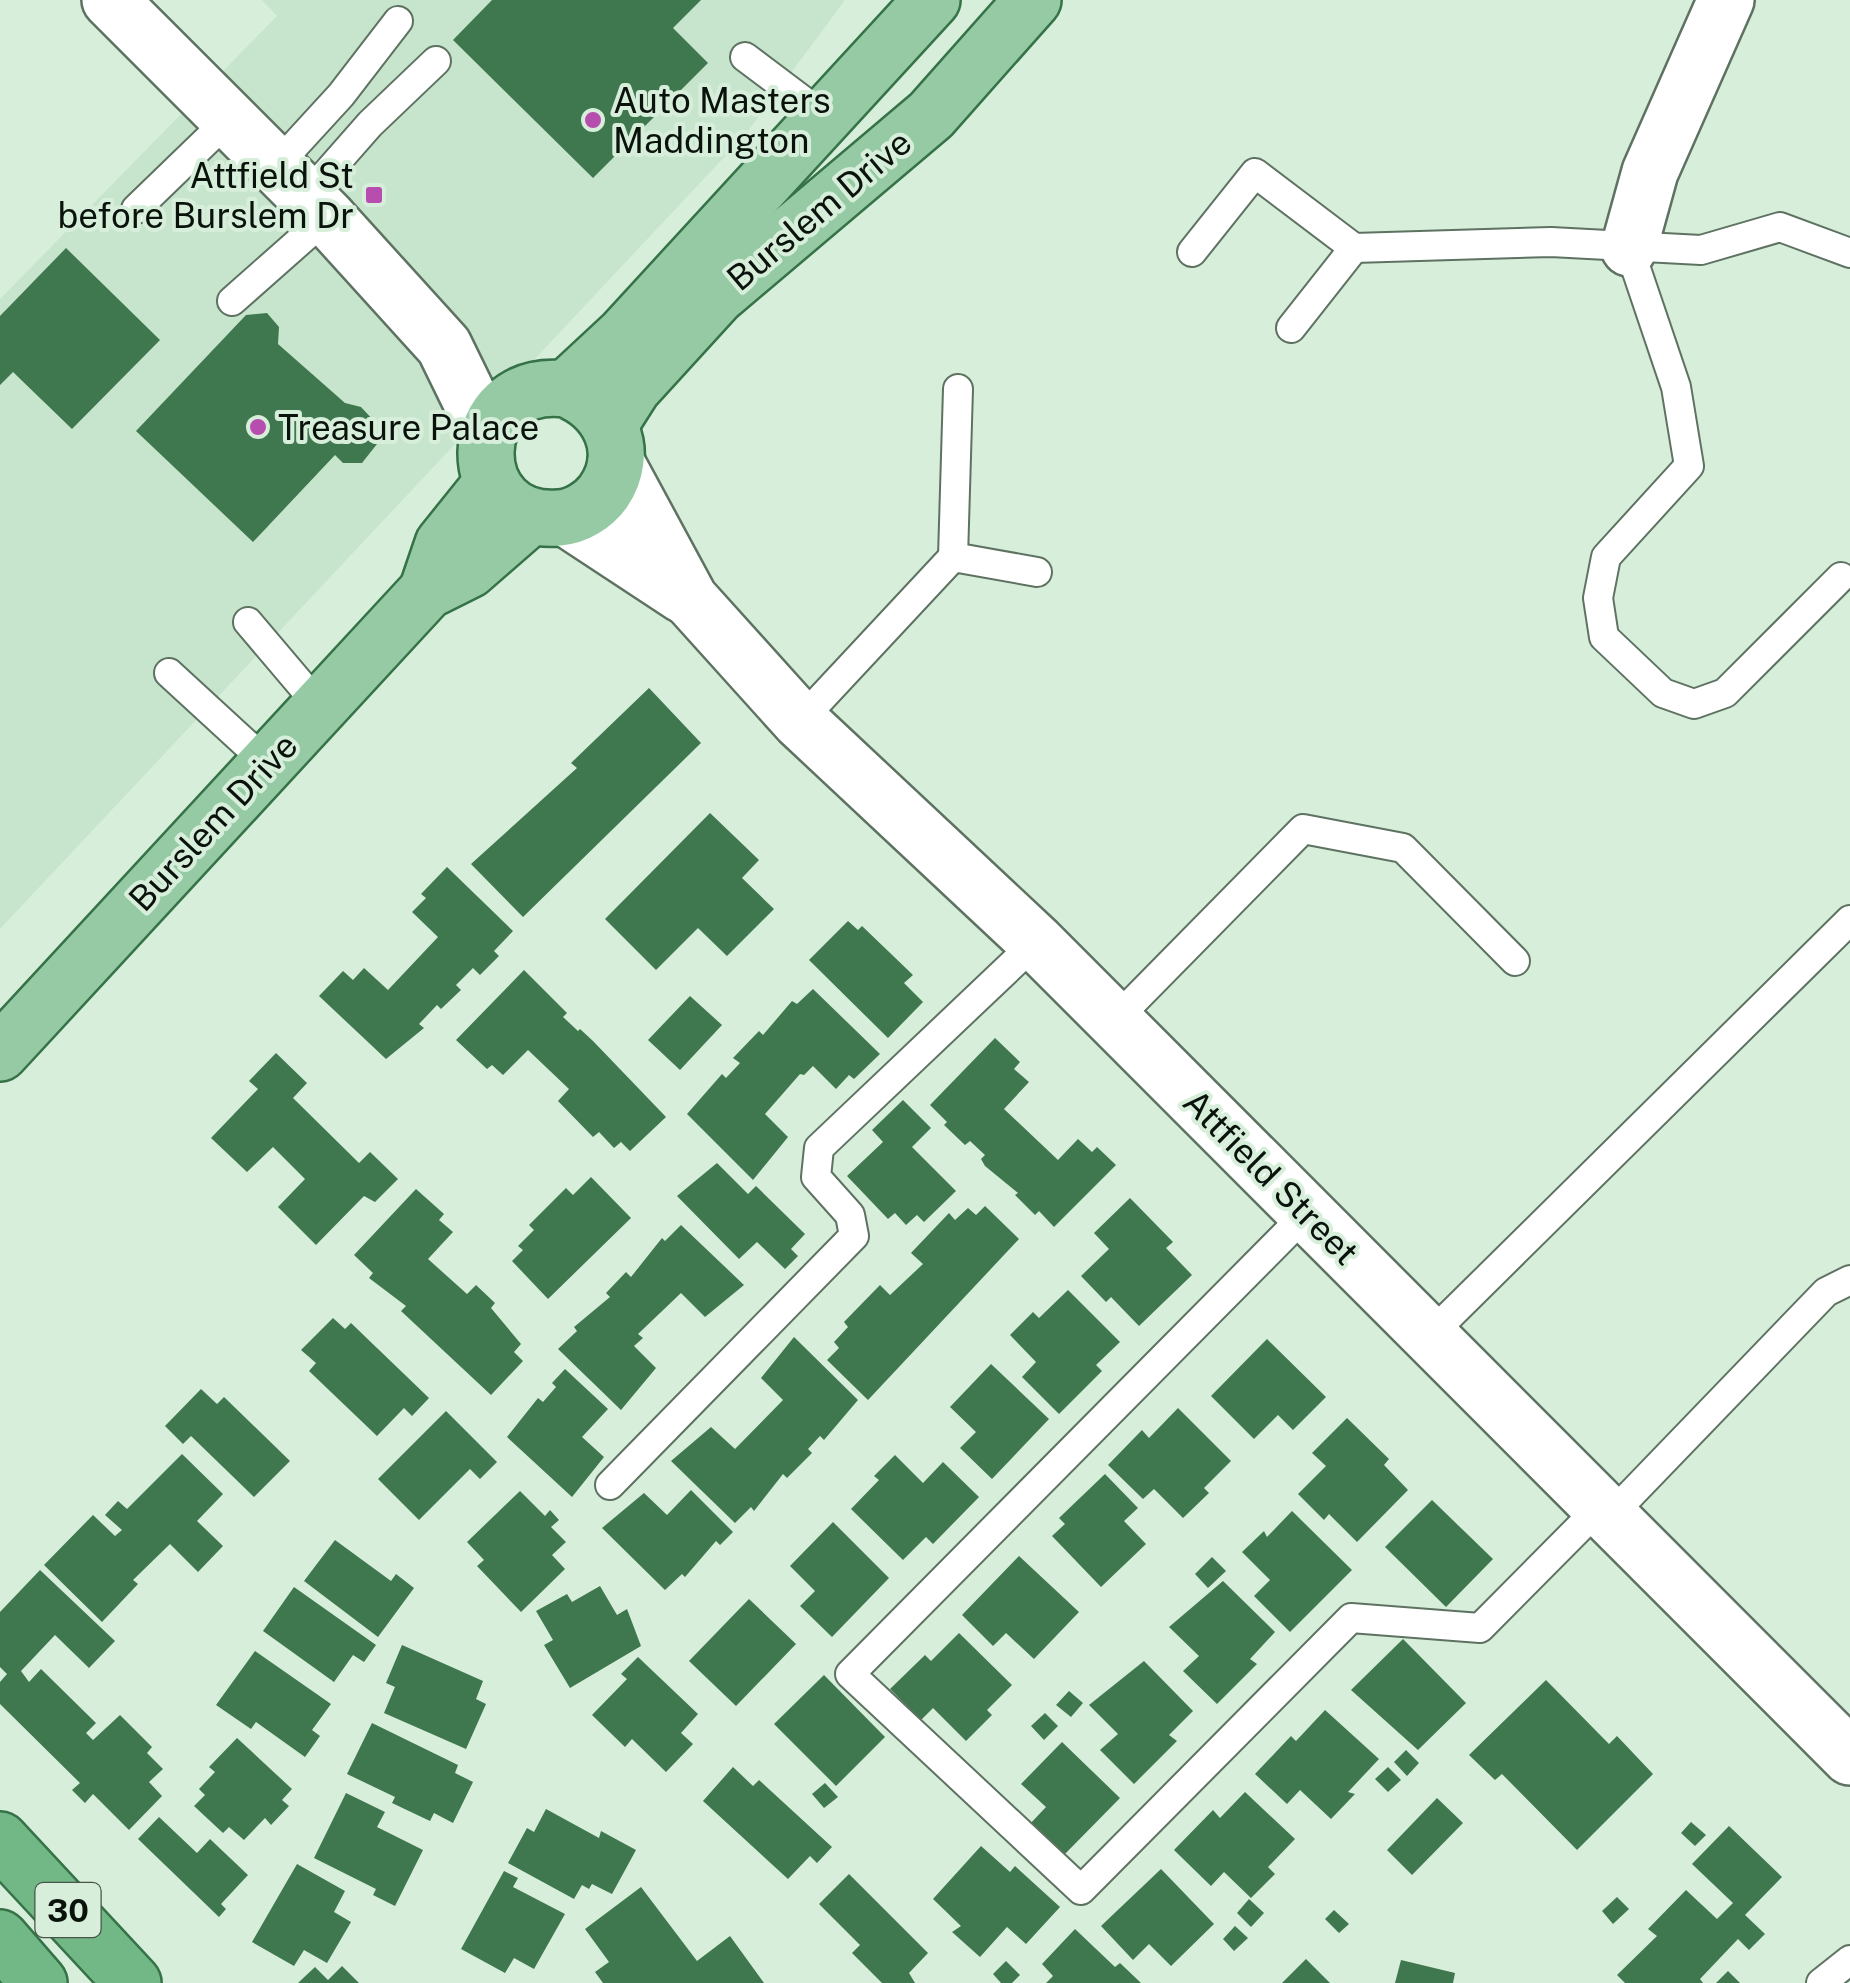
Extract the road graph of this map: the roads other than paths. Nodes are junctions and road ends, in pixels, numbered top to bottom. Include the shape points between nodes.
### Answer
1 (110, 0) edge
2 (932, 0) edge
3 (1033, 0) edge
4 (1726, 0) edge
5 (398, 21) dead end
6 (746, 57) dead end
7 (436, 61) dead end
8 (826, 118) junction
9 (228, 120) junction
10 (302, 194) junction
11 (136, 209) dead end
12 (1354, 248) junction
13 (1628, 248) junction
14 (1192, 252) dead end
15 (1850, 253) edge
16 (232, 302) dead end
17 (1291, 328) dead end
18 (444, 346) junction
19 (958, 388) dead end
20 (547, 390) junction
21 (613, 443) junction
22 (519, 488) junction
23 (953, 557) junction
24 (1037, 572) dead end
25 (1841, 577) dead end
26 (690, 599) junction
27 (248, 622) dead end
28 (169, 673) dead end
29 (320, 707) junction
30 (800, 721) junction
31 (268, 763) junction
32 (1850, 920) edge
33 (1036, 942) junction
34 (1515, 961) dead end
35 (1114, 1020) junction
36 (0, 1053) edge
37 (1308, 1212) junction
38 (1850, 1280) edge
39 (1430, 1335) junction
40 (610, 1485) dead end
41 (1606, 1510) junction
42 (1850, 1758) edge
43 (0, 1840) edge
44 (0, 1938) edge
45 (1850, 1960) edge
46 (39, 1983) edge
47 (133, 1983) edge
48 (1821, 1983) edge

1 - 9 street
2 - 8 main road, Burslem Drive
3 - 21 main road, Burslem Drive via 931,115 717,296 633,388
4 - 13 street via 1650,172
5 - 10 lane via 341,95
6 - 8 lane
7 - 10 lane
8 - 20 main road, Burslem Drive via 623,336
9 - 10 street
9 - 11 lane
10 - 16 lane
10 - 18 street
12 - 13 lane via 1552,242
12 - 14 lane via 1255,173
12 - 17 lane
13 - 15 lane via 1701,250 1780,227
13 - 25 lane via 1676,387 1689,466 1606,557 1598,598 1604,637 1663,694 1694,704 1725,693
18 - 20 street
18 - 22 street
19 - 23 lane
20 - 21 main road via 599,408
20 - 22 main road, Burslem Drive via 504,408
21 - 22 main road, Burslem Drive via 600,498
21 - 26 street, Attfield Street
22 - 26 street, Attfield Street
22 - 29 main road, Burslem Drive via 469,570 427,590
23 - 24 lane
23 - 30 lane
26 - 30 street, Attfield Street
27 - 29 lane
28 - 31 lane
29 - 31 main road, Burslem Drive
30 - 33 street, Attfield Street
31 - 36 main road, Burslem Drive
32 - 39 lane
33 - 35 street, Attfield Street
33 - 40 lane via 818,1148 816,1177 850,1214 854,1236
34 - 35 lane via 1402,848 1303,829
35 - 37 street, Attfield Street
37 - 39 street, Attfield Street
37 - 41 lane via 850,1674 1082,1890 1351,1618 1480,1628
38 - 41 lane via 1826,1292
39 - 41 street, Attfield Street
41 - 42 street, Attfield Street
43 - 47 highway, 30
44 - 46 highway, 30
45 - 48 lane

